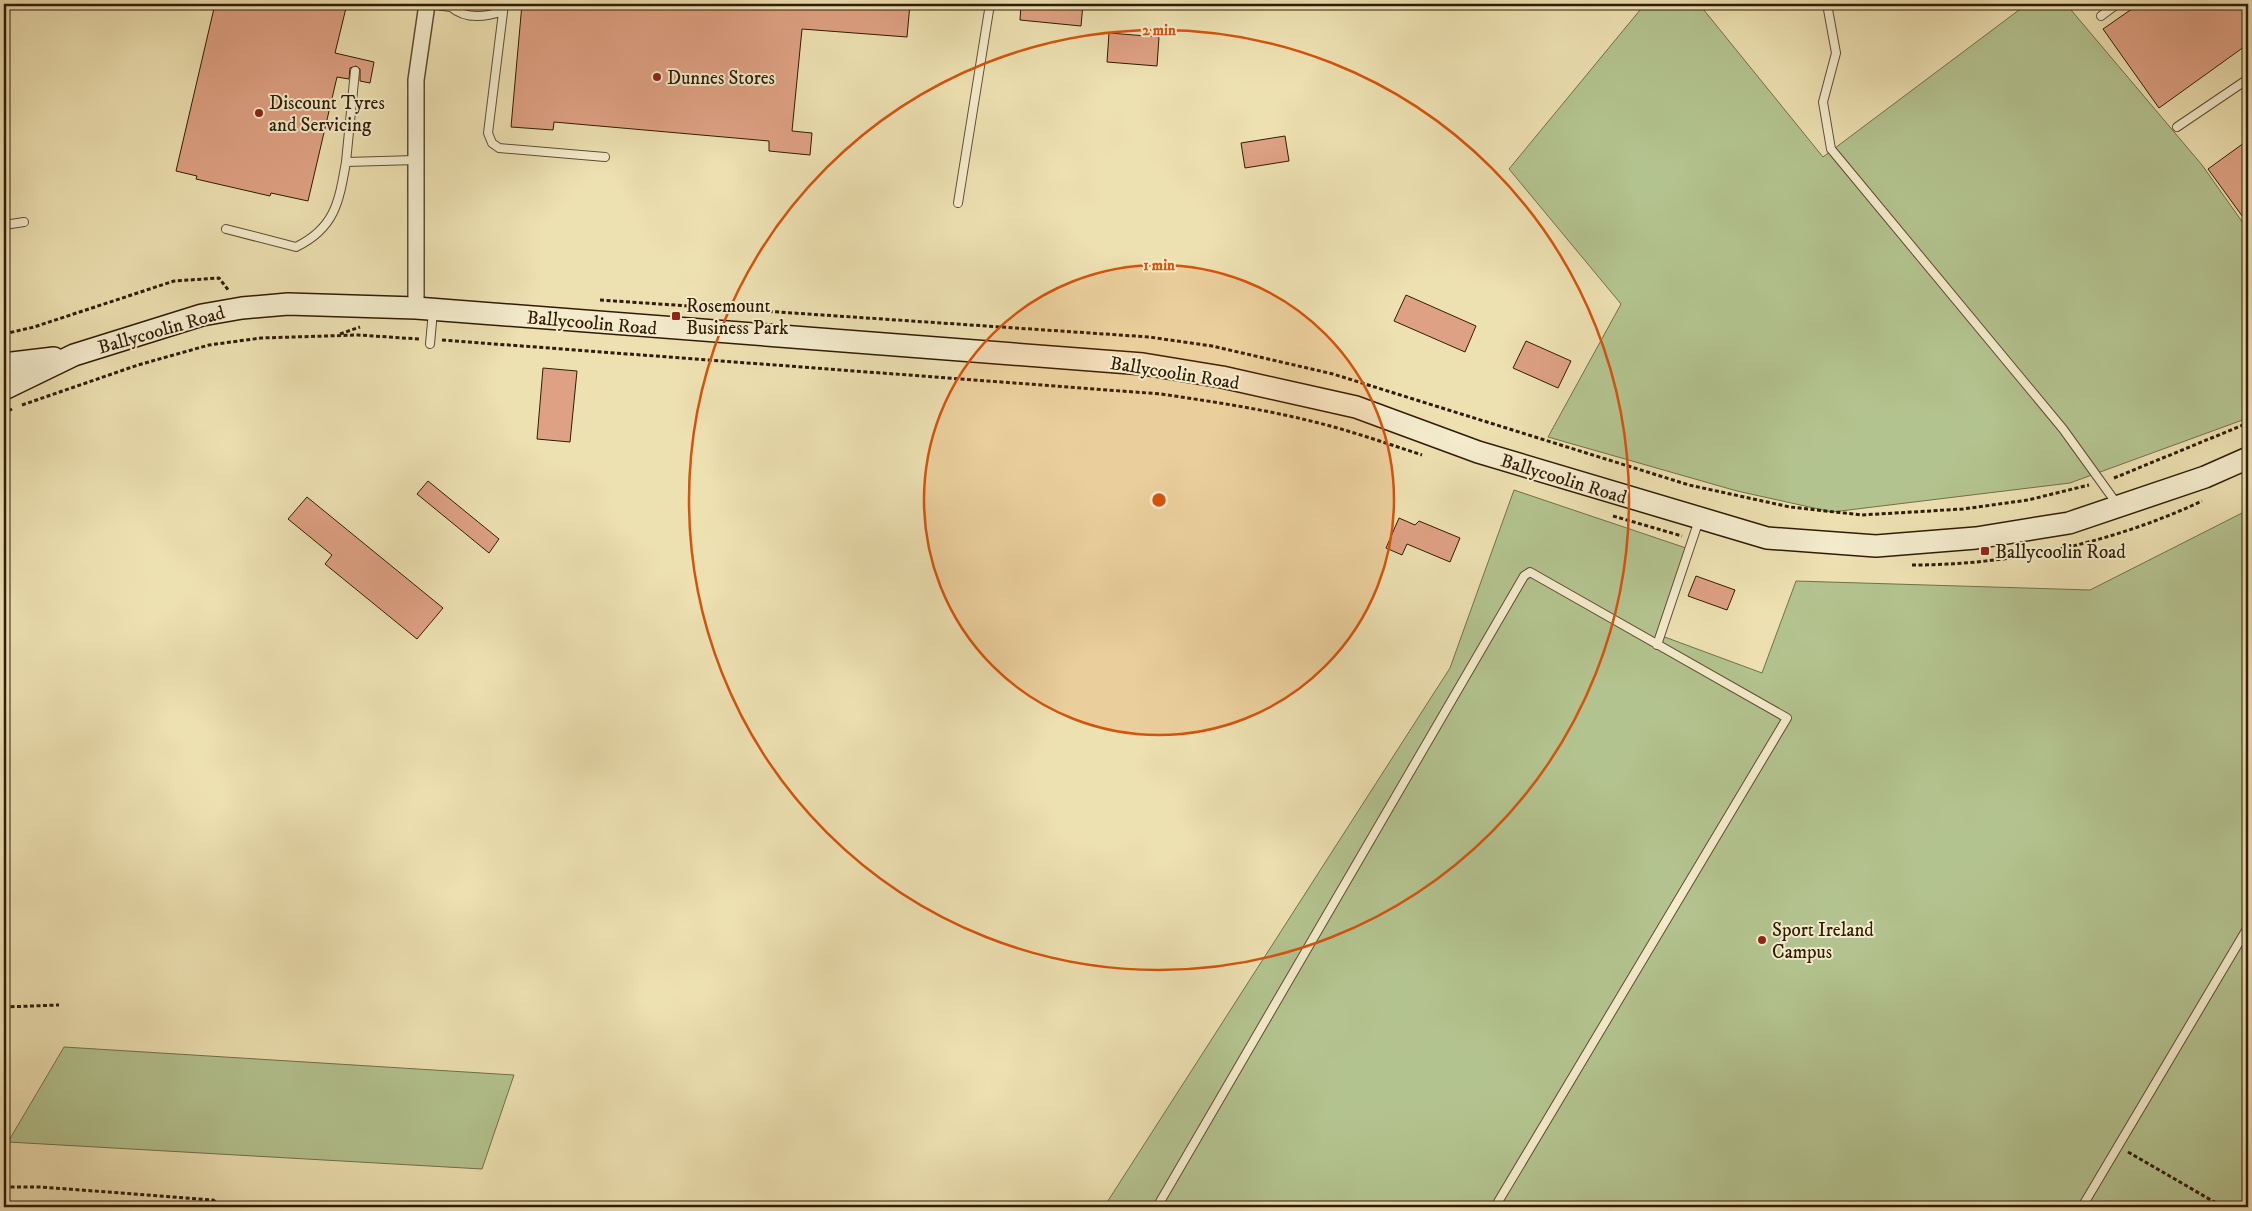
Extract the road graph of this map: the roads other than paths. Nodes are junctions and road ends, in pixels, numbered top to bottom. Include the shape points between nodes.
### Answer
1 (427, 4) edge
2 (490, 4) edge
3 (990, 4) edge
4 (1827, 4) edge
5 (2117, 4) edge
6 (454, 5) edge
7 (504, 7) edge
8 (2101, 16) dead end
9 (356, 71) dead end
10 (2248, 79) edge
11 (2177, 127) dead end
12 (605, 157) dead end
13 (416, 160) junction
14 (346, 162) junction
15 (958, 203) dead end
16 (24, 222) dead end
17 (4, 225) edge
18 (226, 230) dead end
19 (424, 309) junction
20 (430, 342) road end
21 (74, 355) junction
22 (4, 364) edge
23 (4, 389) edge
24 (2248, 458) edge
25 (2119, 506) junction
26 (1700, 518) junction
27 (1657, 646) junction
28 (2248, 926) edge
29 (1157, 1207) edge
30 (1495, 1207) edge
31 (2082, 1207) edge

1 - 6 lane
1 - 13 street via 416,80
2 - 7 lane
3 - 15 lane
4 - 25 lane via 1836,53 1823,102 1831,149 2063,429
5 - 8 lane
6 - 7 lane via 459,14 487,17
7 - 12 lane via 488,134 492,143 499,148
9 - 14 lane
10 - 11 lane
13 - 14 lane
13 - 19 street
14 - 18 lane via 340,196 329,221 313,239 296,247
16 - 17 lane
19 - 20 lane
19 - 21 street, Ballycoolin Road via 288,304 242,308 202,315
19 - 26 street, Ballycoolin Road via 1169,368 1356,407 1478,452
21 - 22 street, Ballycoolin Road
21 - 23 street, Ballycoolin Road
24 - 25 street, Ballycoolin Road via 2205,477
25 - 26 street, Ballycoolin Road via 2069,522 1976,538 1876,546 1767,538
26 - 27 lane
27 - 29 lane via 1537,575 1530,572 1524,576
27 - 30 lane via 1787,718
28 - 31 lane

